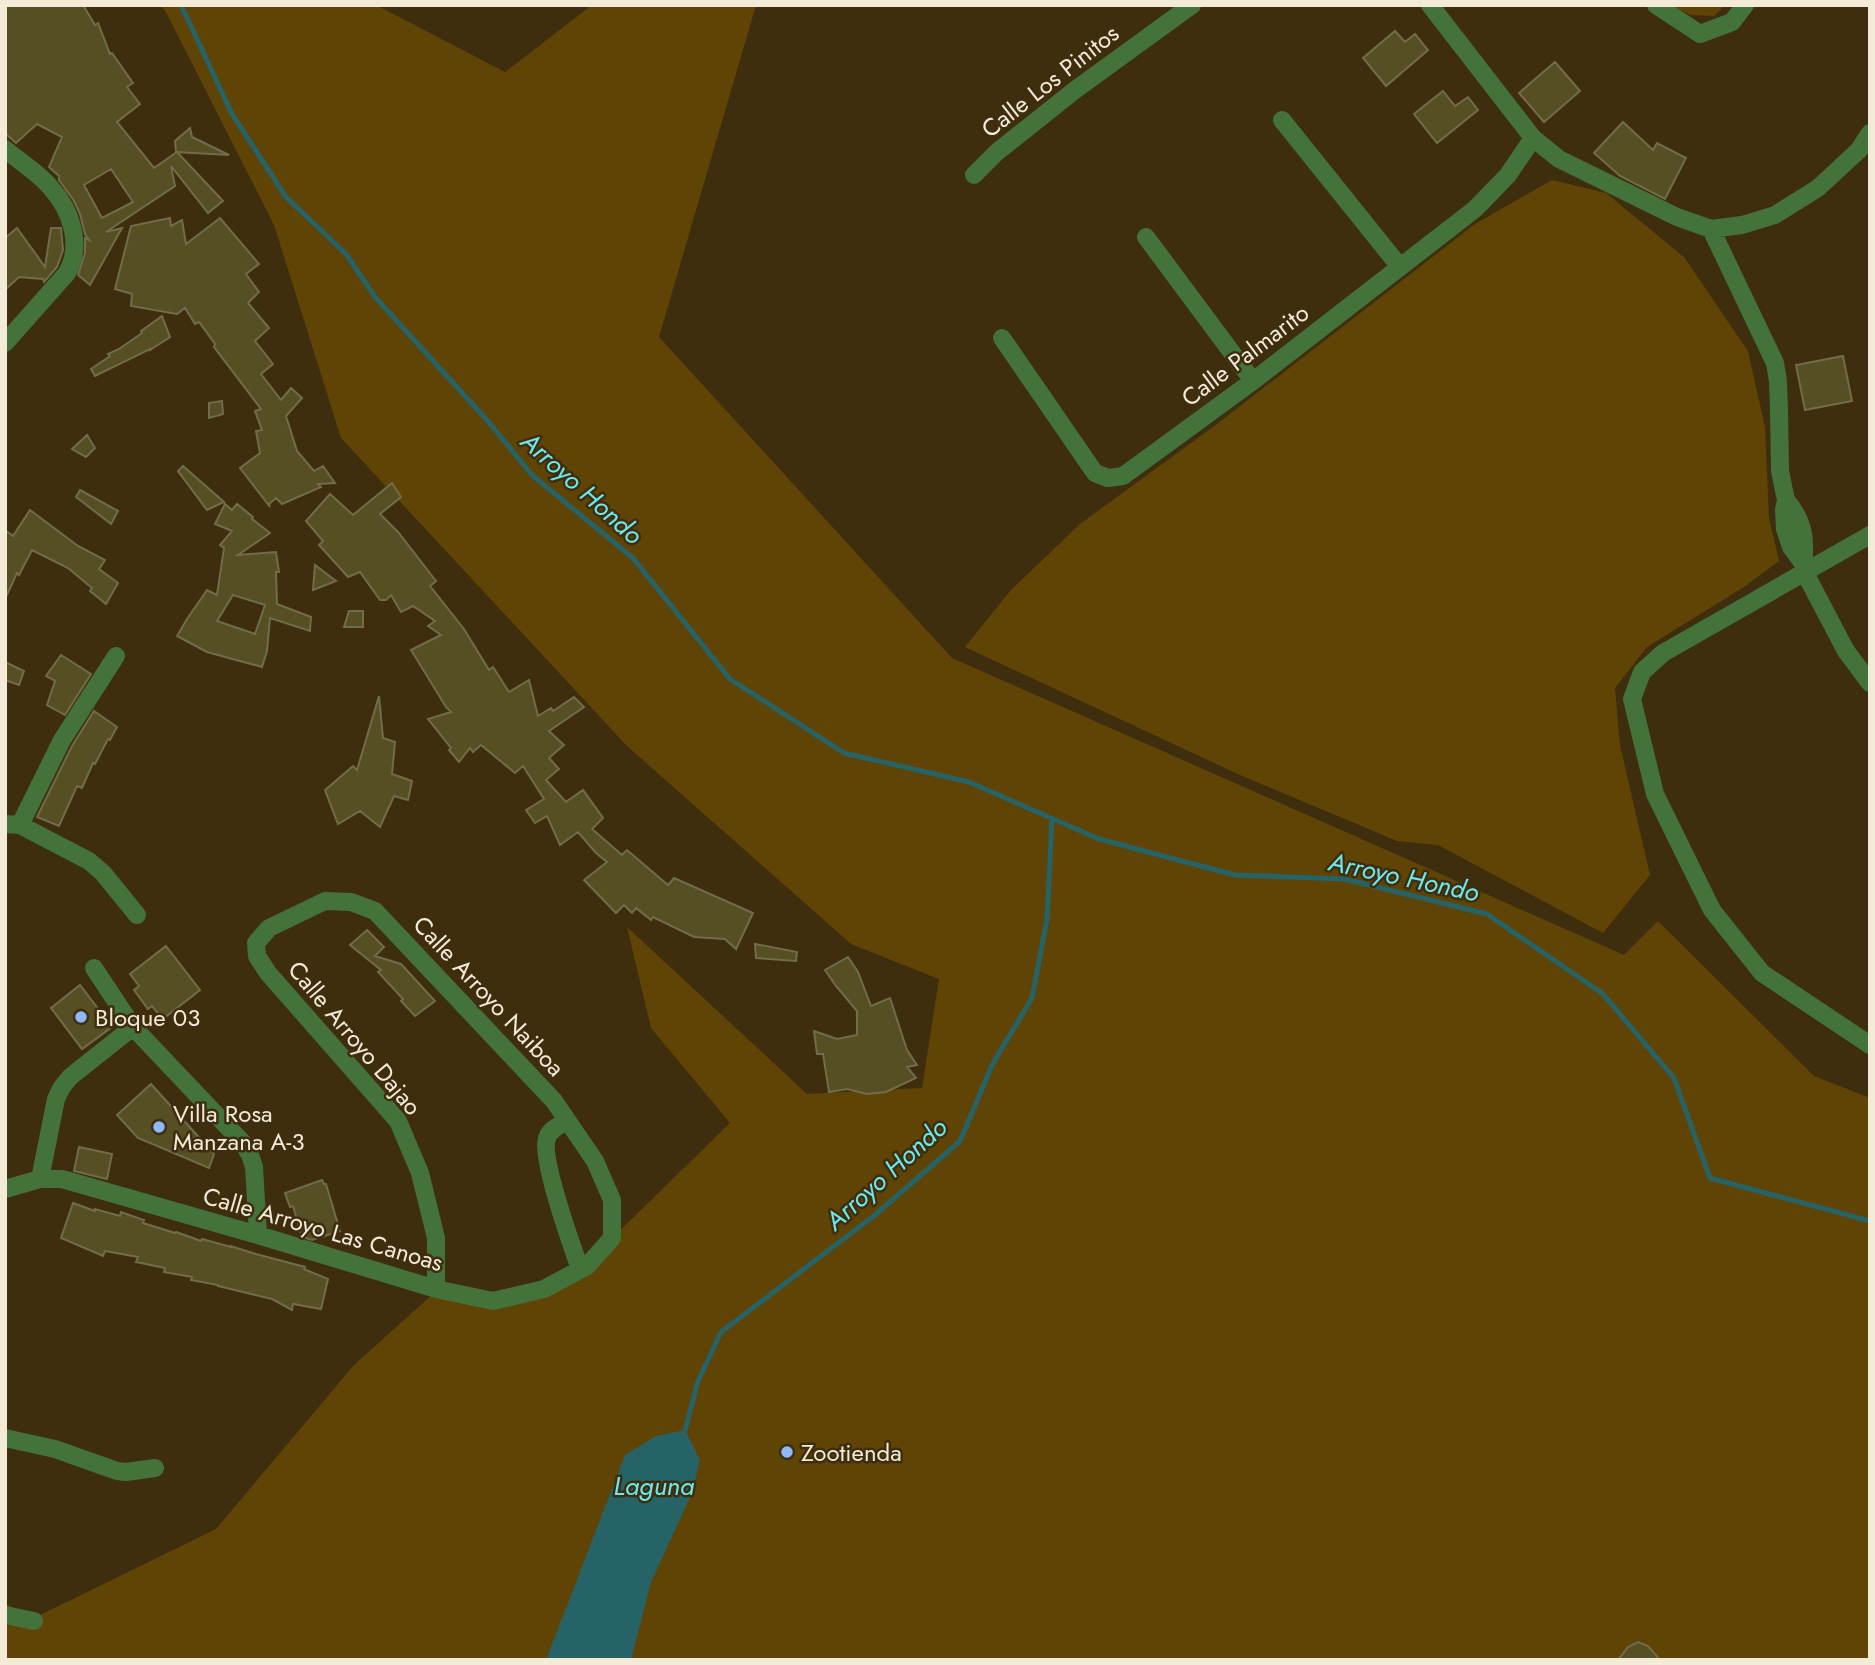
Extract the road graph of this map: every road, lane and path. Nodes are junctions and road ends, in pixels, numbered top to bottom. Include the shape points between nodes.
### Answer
1 (1192, 5) edge
2 (1656, 5) edge
3 (1745, 5) edge
4 (1437, 9) edge
5 (1282, 120) dead end
6 (1870, 133) edge
7 (1533, 138) junction
8 (5, 149) edge
9 (974, 175) dead end
10 (1710, 229) junction
11 (1146, 237) dead end
12 (1400, 267) junction
13 (1002, 338) dead end
14 (5, 343) edge
15 (1253, 381) junction
16 (1870, 535) edge
17 (1803, 568) junction
18 (116, 656) dead end
19 (1870, 683) edge
20 (13, 824) edge
21 (137, 915) dead end
22 (256, 943) joint
23 (94, 968) dead end
24 (133, 1027) junction
25 (1870, 1045) edge
26 (567, 1121) junction
27 (40, 1179) junction
28 (5, 1189) edge
29 (258, 1235) junction
30 (612, 1238) joint
31 (580, 1269) junction
32 (436, 1289) junction
33 (5, 1438) edge
34 (155, 1468) dead end
35 (5, 1615) edge
36 (34, 1621) dead end

1 - 9 street, Calle Los Pinitos via 1075,90
2 - 3 street via 1700,34 1732,22
4 - 7 street
5 - 12 street
6 - 10 street via 1859,150 1818,188 1775,215
7 - 10 street via 1559,159
7 - 12 street, Calle Palmarito via 1508,175 1475,209
8 - 14 street via 51,187 68,214 75,240 68,273
10 - 17 street via 1775,362 1784,519 1787,538
11 - 15 street
12 - 15 street, Calle Palmarito
13 - 15 street, Calle Palmarito via 1095,472 1108,478 1123,476
16 - 17 street
17 - 19 street via 1846,651
17 - 25 street via 1663,653 1642,672 1632,699 1655,794 1712,910 1762,973
18 - 20 street
20 - 21 street via 89,861
22 - 26 street, Calle Arroyo Naiboa via 269,928 325,901 351,902 376,911 554,1101
22 - 32 street, Calle Arroyo Dajao via 257,956 268,973 398,1121 420,1173 436,1238
23 - 24 street
24 - 27 street via 62,1087
24 - 29 street via 243,1143 254,1167
26 - 30 street, Calle Arroyo Naiboa via 594,1161 612,1200
26 - 31 street via 551,1130 546,1140 558,1202
27 - 28 street, Calle Arroyo Las Canoas
27 - 29 street, Calle Arroyo Las Canoas via 62,1180
29 - 32 street, Calle Arroyo Las Canoas
30 - 31 street, Calle Arroyo Las Canoas
31 - 32 street, Calle Arroyo Las Canoas via 544,1289 493,1301
33 - 34 street via 55,1449 117,1471
35 - 36 street

